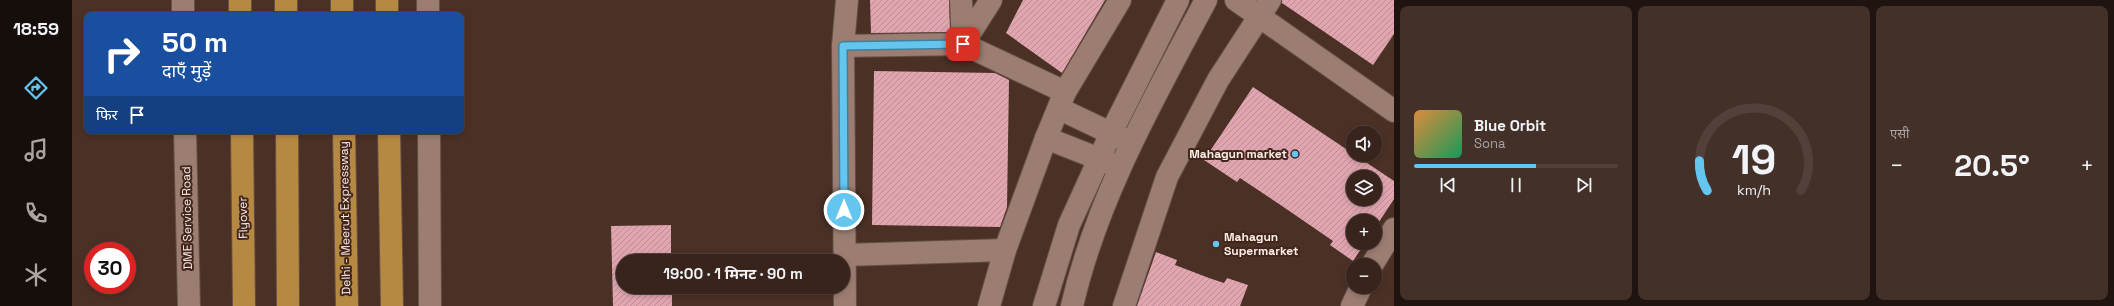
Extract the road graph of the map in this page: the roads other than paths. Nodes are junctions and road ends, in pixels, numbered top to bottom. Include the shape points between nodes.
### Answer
1 (183, 0) edge
2 (240, 0) edge
3 (286, 0) edge
4 (342, 0) edge
5 (387, 0) edge
6 (428, 0) edge
7 (847, 0) edge
8 (962, 0) edge
9 (991, 0) edge
10 (1120, 0) edge
11 (1178, 0) edge
12 (1206, 0) edge
13 (1236, 0) edge
14 (1264, 8) edge
15 (183, 12) edge
16 (240, 12) edge
17 (286, 12) edge
18 (342, 12) edge
19 (388, 12) edge
20 (428, 12) edge
21 (963, 44) junction
22 (843, 46) junction
23 (1063, 101) junction
24 (1394, 111) edge
25 (186, 134) edge
26 (242, 134) edge
27 (287, 134) edge
28 (344, 134) edge
29 (389, 134) edge
30 (429, 134) edge
31 (1111, 134) junction
32 (1046, 138) junction
33 (1132, 143) junction
34 (1099, 159) junction
35 (1121, 168) junction
36 (1394, 229) edge
37 (1005, 250) junction
38 (845, 254) edge
39 (850, 255) edge
40 (1376, 258) edge
41 (845, 294) edge
42 (1358, 294) edge
43 (189, 306) edge
44 (244, 306) edge
45 (288, 306) edge
46 (346, 306) edge
47 (392, 306) edge
48 (430, 306) edge
49 (845, 306) edge
50 (989, 306) edge
51 (1044, 306) edge
52 (1072, 306) edge
53 (1124, 306) edge
54 (1352, 306) edge

1 - 15 street
2 - 16 highway
3 - 17 highway
4 - 18 highway
5 - 19 highway
6 - 20 street
7 - 22 street
8 - 21 street
9 - 21 street
10 - 23 street
11 - 31 street
12 - 33 street
13 - 14 street
14 - 24 street
14 - 53 street via 1218,80 1167,177
21 - 22 street
21 - 23 street
22 - 38 street
23 - 31 street
23 - 32 street
25 - 43 street, DME Service Road
26 - 44 highway, Flyover
27 - 45 highway
28 - 46 highway, Delhi - Meerut Expressway
29 - 47 highway
30 - 48 street
31 - 33 street
31 - 34 street
32 - 34 street
32 - 37 street
33 - 35 street
34 - 35 street
34 - 51 street via 1069,225
35 - 52 street via 1096,228
36 - 40 street
37 - 39 street
37 - 50 street
41 - 49 street
42 - 54 street

